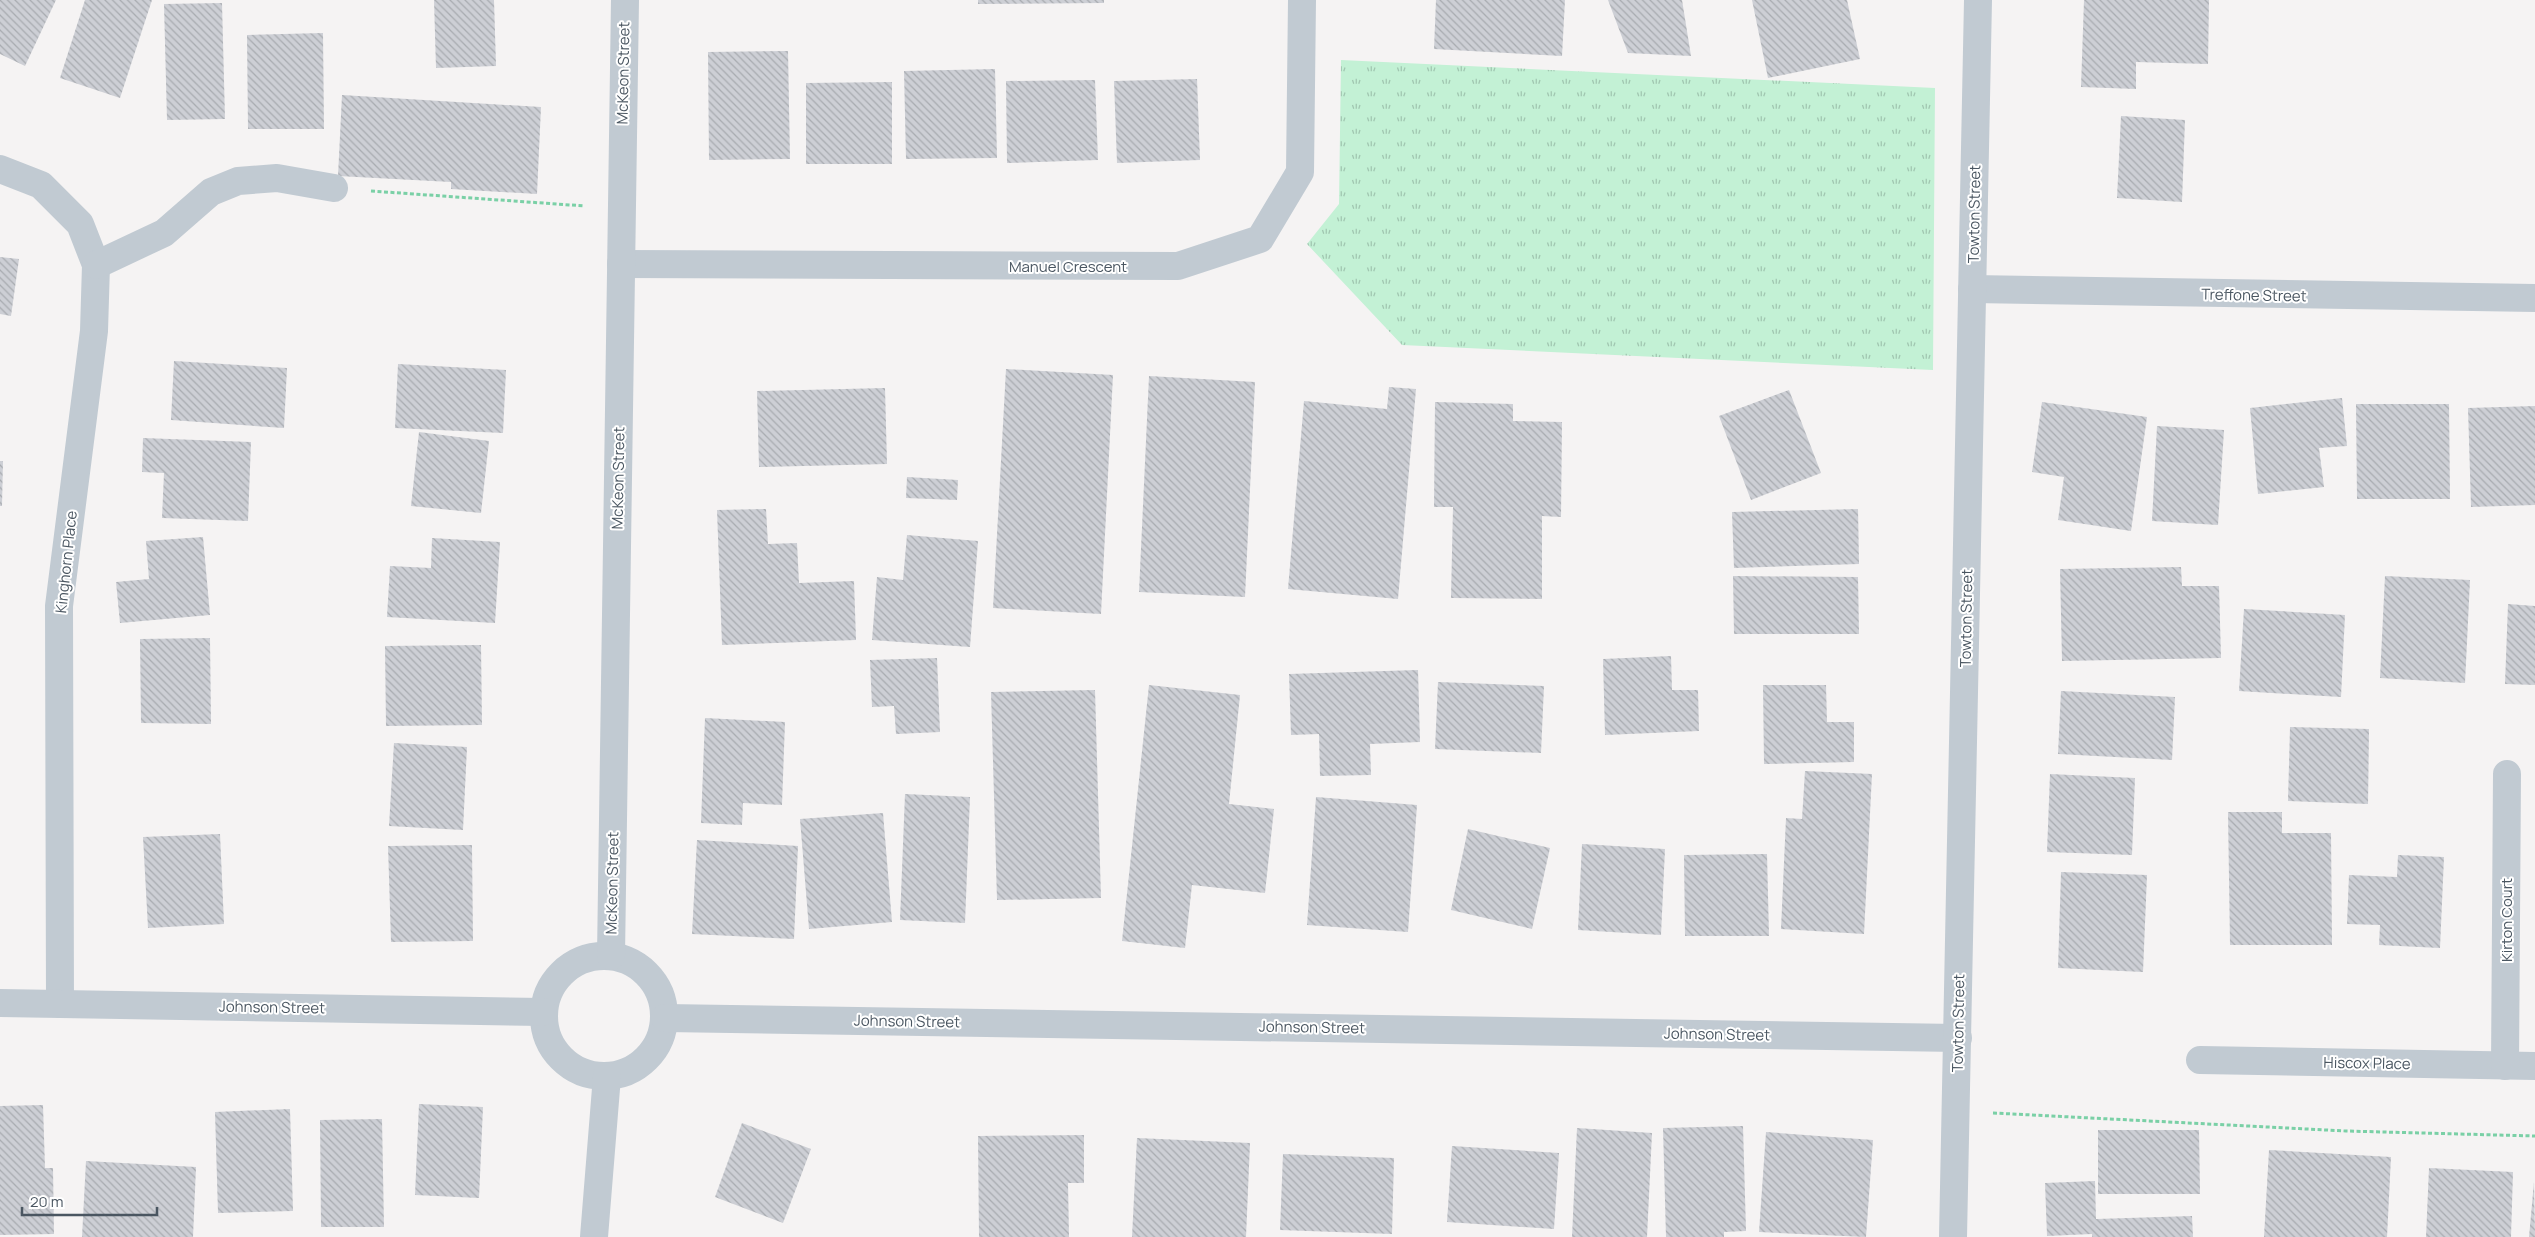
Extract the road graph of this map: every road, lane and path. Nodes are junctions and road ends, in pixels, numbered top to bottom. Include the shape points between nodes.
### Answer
1 (625, 0) edge
2 (1302, 0) edge
3 (1978, 0) edge
4 (0, 169) edge
5 (334, 188) joint
6 (620, 206) junction
7 (621, 264) junction
8 (96, 265) junction
9 (1972, 289) junction
10 (2535, 298) edge
11 (2507, 774) dead end
12 (611, 956) junction
13 (0, 1003) edge
14 (60, 1004) junction
15 (543, 1012) junction
16 (665, 1018) junction
17 (1958, 1038) junction
18 (2200, 1060) dead end
19 (2505, 1066) junction
20 (2535, 1066) edge
21 (607, 1076) junction
22 (1985, 1113) dead end
23 (2535, 1136) edge
24 (594, 1237) edge
25 (1953, 1237) edge

1 - 6 street, McKeon Street
2 - 7 street, Manuel Crescent via 1300,172 1260,239 1178,266
3 - 9 street, Towton Street
4 - 8 street, Kinghorn Place via 41,185 80,224
5 - 6 path via 561,206
5 - 8 street via 277,178 238,181 211,192 164,233
6 - 7 street, McKeon Street
7 - 12 street, McKeon Street
8 - 14 street, Kinghorn Place via 94,331 59,606
9 - 10 street, Treffone Street
9 - 17 street, Towton Street
11 - 19 street, Kirton Court
12 - 15 street via 590,957 572,964 556,978
12 - 16 street via 641,967 652,978 660,992
13 - 14 street, Johnson Street
14 - 15 street, Johnson Street
15 - 21 street via 547,1036 556,1053 570,1066 588,1074
16 - 17 street, Johnson Street
16 - 21 street via 660,1040 652,1054 639,1066
17 - 25 street, Towton Street
18 - 19 street, Hiscox Place
19 - 20 street, Hiscox Place
21 - 24 street
22 - 23 path via 2346,1131

